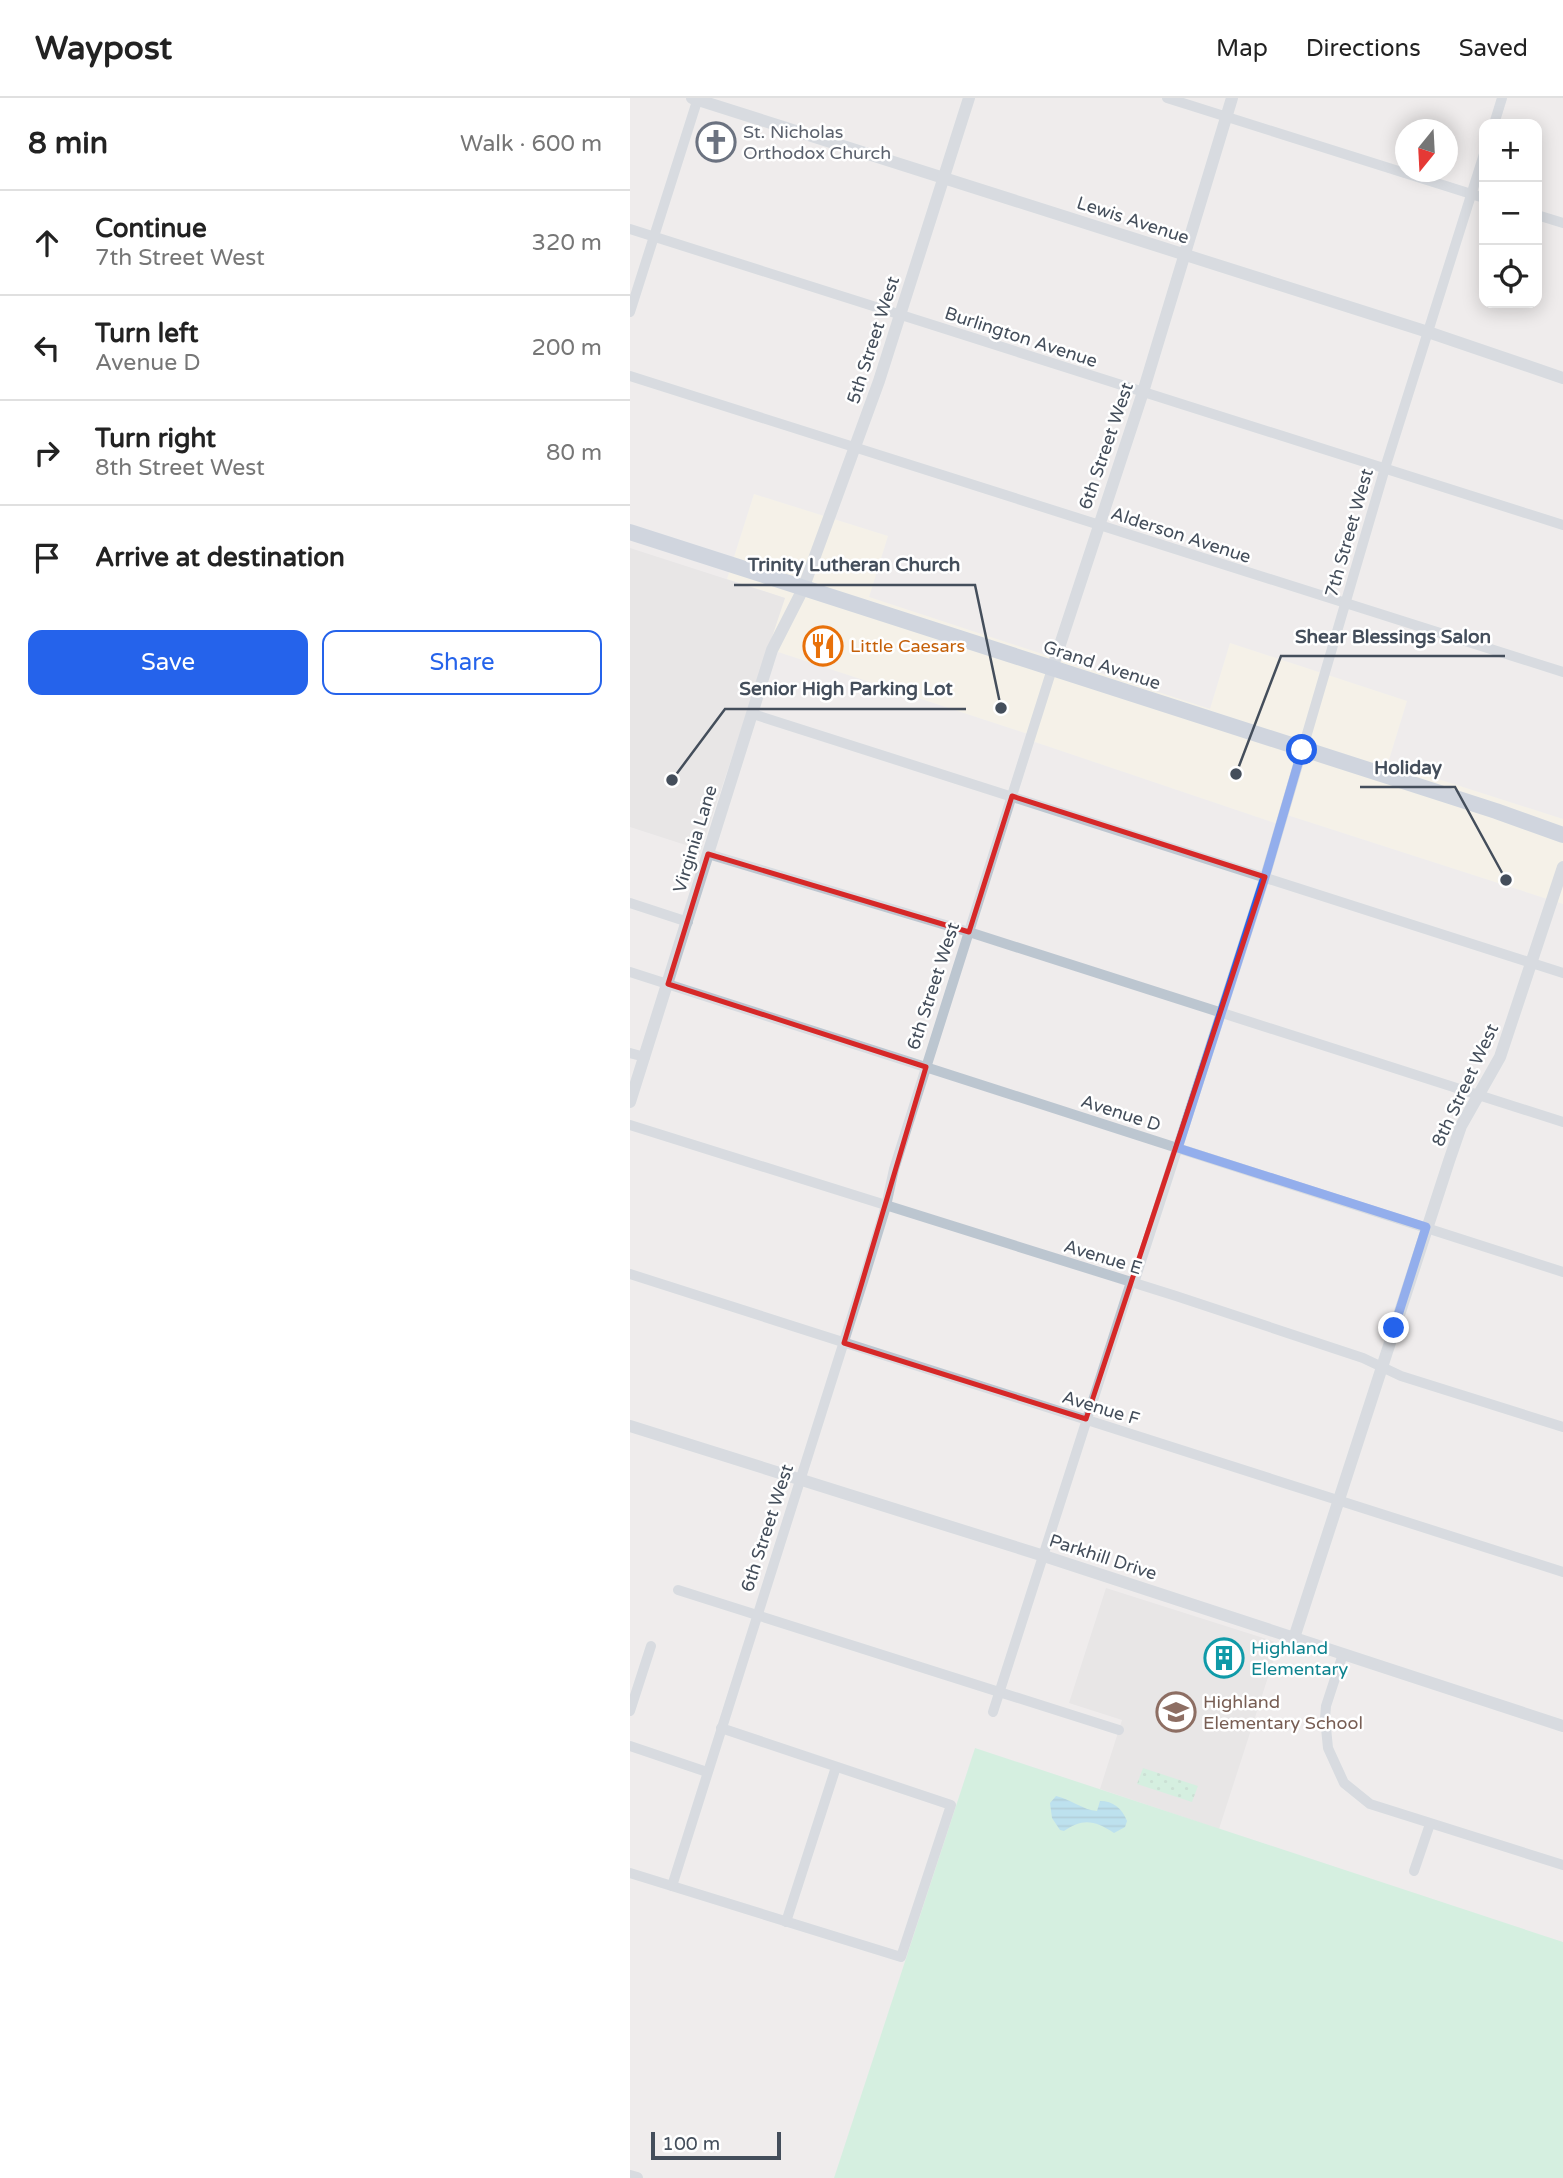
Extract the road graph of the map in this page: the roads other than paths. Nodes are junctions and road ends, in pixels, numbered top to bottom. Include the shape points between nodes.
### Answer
1 (969, 98) edge
2 (1167, 98) edge
3 (1232, 98) edge
4 (1502, 98) edge
5 (696, 99) edge
6 (1226, 117) junction
7 (1496, 119) edge
8 (1479, 169) edge
9 (944, 178) junction
10 (1471, 194) junction
11 (1479, 196) edge
12 (1542, 217) edge
13 (1563, 223) edge
14 (630, 229) edge
15 (654, 236) junction
16 (1183, 254) junction
17 (630, 312) edge
18 (900, 315) junction
19 (1428, 332) junction
20 (630, 376) edge
21 (1563, 378) edge
22 (1143, 392) junction
23 (854, 447) junction
24 (1385, 468) junction
25 (1098, 525) junction
26 (1563, 525) edge
27 (630, 533) edge
28 (803, 589) junction
29 (1345, 603) junction
30 (1052, 669) junction
31 (1563, 672) edge
32 (753, 714) junction
33 (1302, 750) junction
34 (1012, 796) junction
35 (1563, 835) edge
36 (708, 854) junction
37 (1563, 867) edge
38 (1265, 877) junction
39 (630, 903) edge
40 (688, 922) junction
41 (969, 932) junction
42 (1532, 963) junction
43 (630, 972) edge
44 (1563, 973) edge
45 (668, 984) junction
46 (1222, 1014) junction
47 (630, 1053) edge
48 (645, 1057) junction
49 (926, 1067) junction
50 (1478, 1095) junction
51 (630, 1102) edge
52 (1563, 1122) edge
53 (630, 1125) edge
54 (1178, 1148) junction
55 (886, 1206) junction
56 (1426, 1227) junction
57 (1563, 1272) edge
58 (630, 1274) edge
59 (1133, 1282) junction
60 (844, 1343) junction
61 (1382, 1367) junction
62 (1086, 1419) junction
63 (630, 1426) edge
64 (1563, 1427) edge
65 (801, 1479) junction
66 (1339, 1499) junction
67 (1044, 1556) junction
68 (1563, 1572) edge
69 (678, 1590) dead end
70 (757, 1615) junction
71 (1294, 1638) junction
72 (651, 1646) dead end
73 (1343, 1654) junction
74 (1000, 1692) junction
75 (630, 1711) edge
76 (993, 1712) dead end
77 (1563, 1726) edge
78 (722, 1728) junction
79 (1119, 1730) dead end
80 (630, 1746) edge
81 (836, 1768) junction
82 (707, 1772) junction
83 (1430, 1824) junction
84 (1563, 1865) edge
85 (1414, 1871) dead end
86 (630, 1872) edge
87 (672, 1886) junction
88 (786, 1922) junction
89 (630, 2176) edge
90 (638, 2178) edge

1 - 9 street, 5th Street West
2 - 6 street
3 - 6 street, 6th Street West
4 - 7 street
5 - 9 street, Lewis Avenue
5 - 15 street
6 - 10 street
6 - 16 street, 6th Street West
8 - 10 street, 7th Street West
9 - 16 street, Lewis Avenue
9 - 18 street, 5th Street West
10 - 11 street
10 - 19 street, 7th Street West
12 - 13 street
14 - 15 street, Burlington Avenue
15 - 17 street
15 - 18 street, Burlington Avenue
16 - 19 street, Lewis Avenue
16 - 22 street, 6th Street West
18 - 22 street, Burlington Avenue
18 - 23 street, 5th Street West
19 - 21 street, Lewis Avenue
19 - 24 street, 7th Street West
20 - 23 street, Alderson Avenue
22 - 24 street, Burlington Avenue
22 - 25 street, 6th Street West
23 - 25 street, Alderson Avenue
23 - 28 street, 5th Street West
24 - 26 street, Burlington Avenue
24 - 29 street, 7th Street West
25 - 29 street, Alderson Avenue
25 - 30 street, 6th Street West
27 - 28 main road, Grand Avenue
28 - 30 main road, Grand Avenue
28 - 32 street, Virginia Lane via 772,650
29 - 31 street, Alderson Avenue
29 - 33 street, 7th Street West
30 - 33 main road, Grand Avenue
30 - 34 street, 6th Street West
32 - 34 street
32 - 36 street, Virginia Lane
33 - 35 main road, Grand Avenue
33 - 38 street, 7th Street West
34 - 38 street
34 - 41 street, 6th Street West
36 - 40 street, Virginia Lane
36 - 41 street
37 - 42 street, 8th Street West
38 - 42 street
38 - 46 street, 7th Street West
39 - 40 street
40 - 45 street, Virginia Lane
41 - 46 street
41 - 49 street, 6th Street West
42 - 44 street
42 - 50 street, 8th Street West via 1500,1058
43 - 45 street, Avenue D
45 - 48 street, Virginia Lane
45 - 49 street, Avenue D
46 - 50 street
46 - 54 street, 7th Street West
47 - 48 street
48 - 51 street, Virginia Lane
49 - 54 street, Avenue D
49 - 55 street, 6th Street West
50 - 52 street
50 - 56 street, 8th Street West via 1461,1126
53 - 55 street, Avenue E
54 - 56 street, Avenue D
54 - 59 street, 7th Street West
55 - 59 street, Avenue E
55 - 60 street, 6th Street West
56 - 57 street, Avenue D
56 - 61 street, 8th Street West
58 - 60 street, Avenue F
59 - 61 street, Avenue E
59 - 62 street, 7th Street West
60 - 62 street, Avenue F
60 - 65 street, 6th Street West
61 - 64 street, Avenue E
61 - 66 street, 8th Street West
62 - 66 street, Avenue F
62 - 67 street, 7th Street West
63 - 65 street, Parkhill Drive
65 - 67 street, Parkhill Drive
65 - 70 street, 6th Street West
66 - 68 street, Avenue F
66 - 71 street, 8th Street West
67 - 71 street, Parkhill Drive
67 - 74 street, 7th Street West
69 - 70 street
70 - 74 street
70 - 78 street, 6th Street West
71 - 73 street, Parkhill Drive
72 - 75 street
73 - 77 street, Parkhill Drive
73 - 83 street via 1325,1718 1328,1748 1344,1783 1370,1804
74 - 76 street, 7th Street West
74 - 79 street
78 - 81 street
78 - 82 street, 6th Street West
80 - 82 street
81 - 88 street
81 - 88 street via 951,1805 901,1957
82 - 87 street, 6th Street West
83 - 84 street
83 - 85 street
86 - 87 street
87 - 88 street
89 - 90 street

